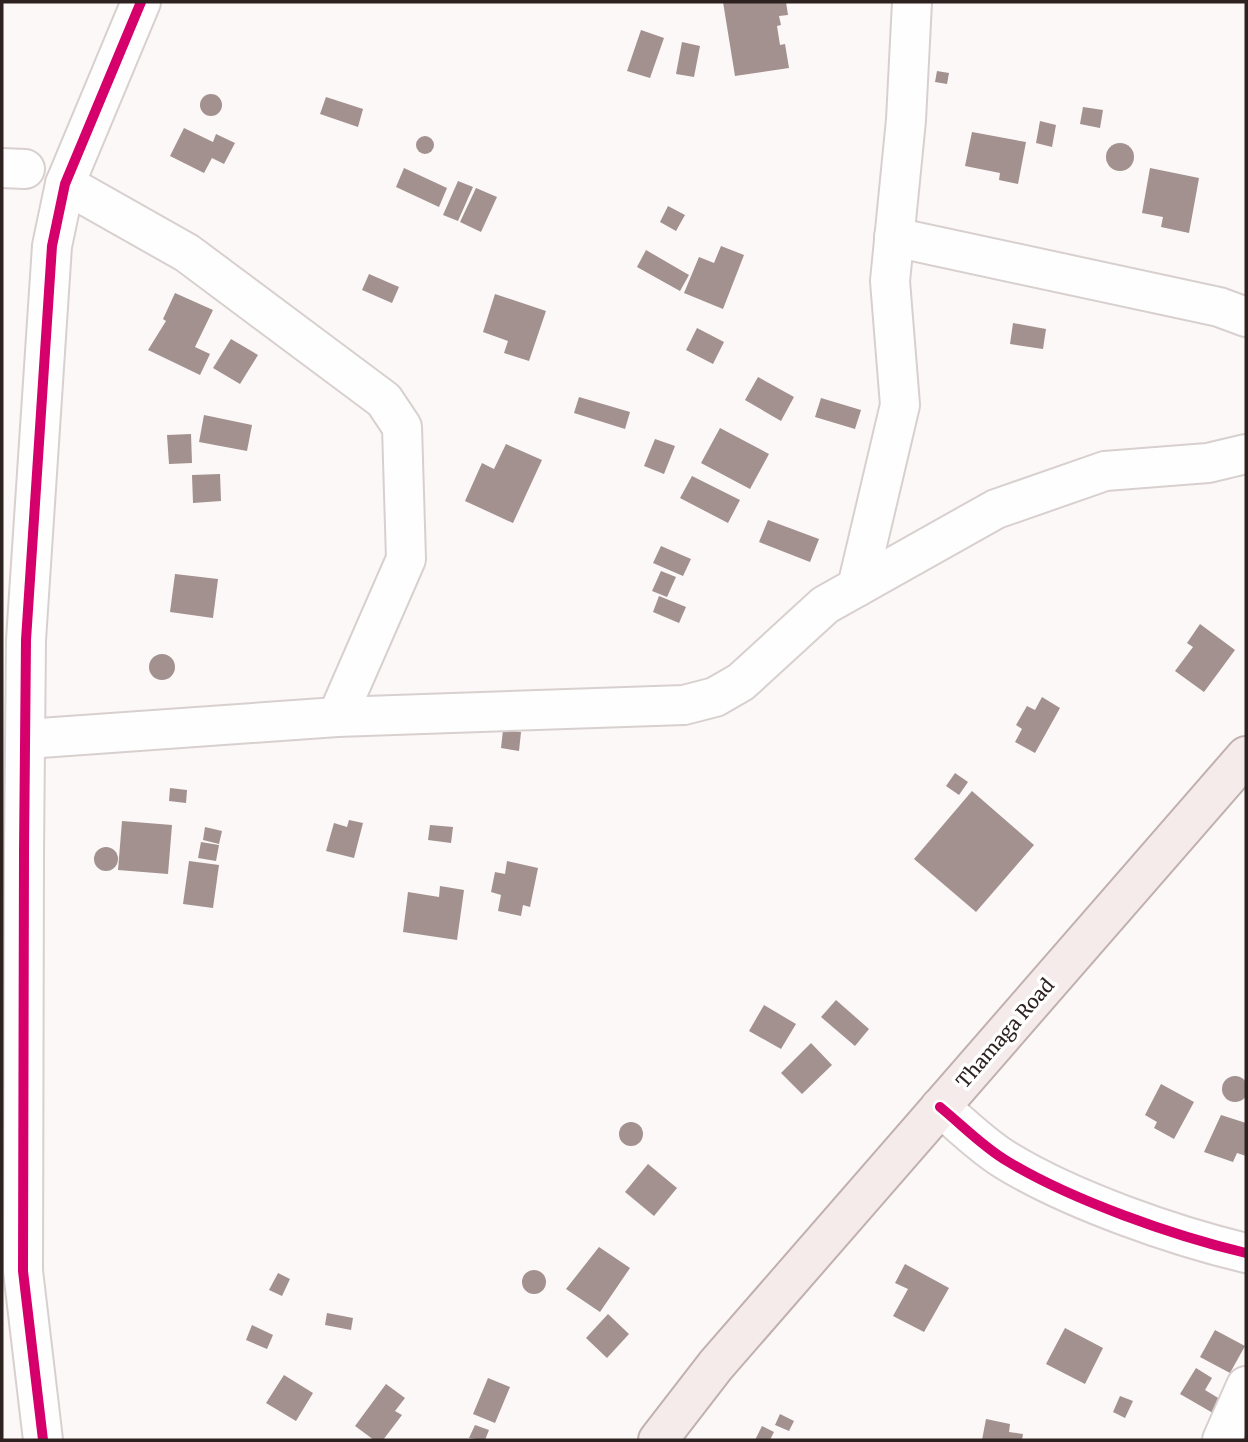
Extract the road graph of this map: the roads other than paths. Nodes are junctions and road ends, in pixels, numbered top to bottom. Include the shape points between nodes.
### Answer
1 (141, 2) edge
2 (912, 2) edge
3 (65, 184) junction
4 (894, 237) junction
5 (1246, 317) edge
6 (1246, 454) edge
7 (857, 587) junction
8 (14, 637) edge
9 (337, 718) junction
10 (26, 739) junction
11 (1246, 756) edge
12 (940, 1107) junction
13 (1246, 1253) edge
14 (12, 1269) edge
15 (1246, 1386) edge
16 (43, 1440) edge
17 (658, 1440) edge
18 (1222, 1440) edge

1 - 3 street
2 - 4 street
3 - 8 street via 52,246
3 - 9 street via 187,253 384,400 396,414 402,427 406,559
4 - 5 street via 1219,307
4 - 7 street via 890,281 900,405
6 - 7 street via 1220,461 1105,471 996,509
7 - 9 street via 825,605 741,682 715,697 684,705
8 - 10 street
9 - 10 street
10 - 14 street
11 - 12 main road, Thamaga Road
12 - 13 street via 1005,1160 1062,1190 1208,1244
12 - 17 main road, Thamaga Road via 716,1365
14 - 16 street
15 - 18 street

